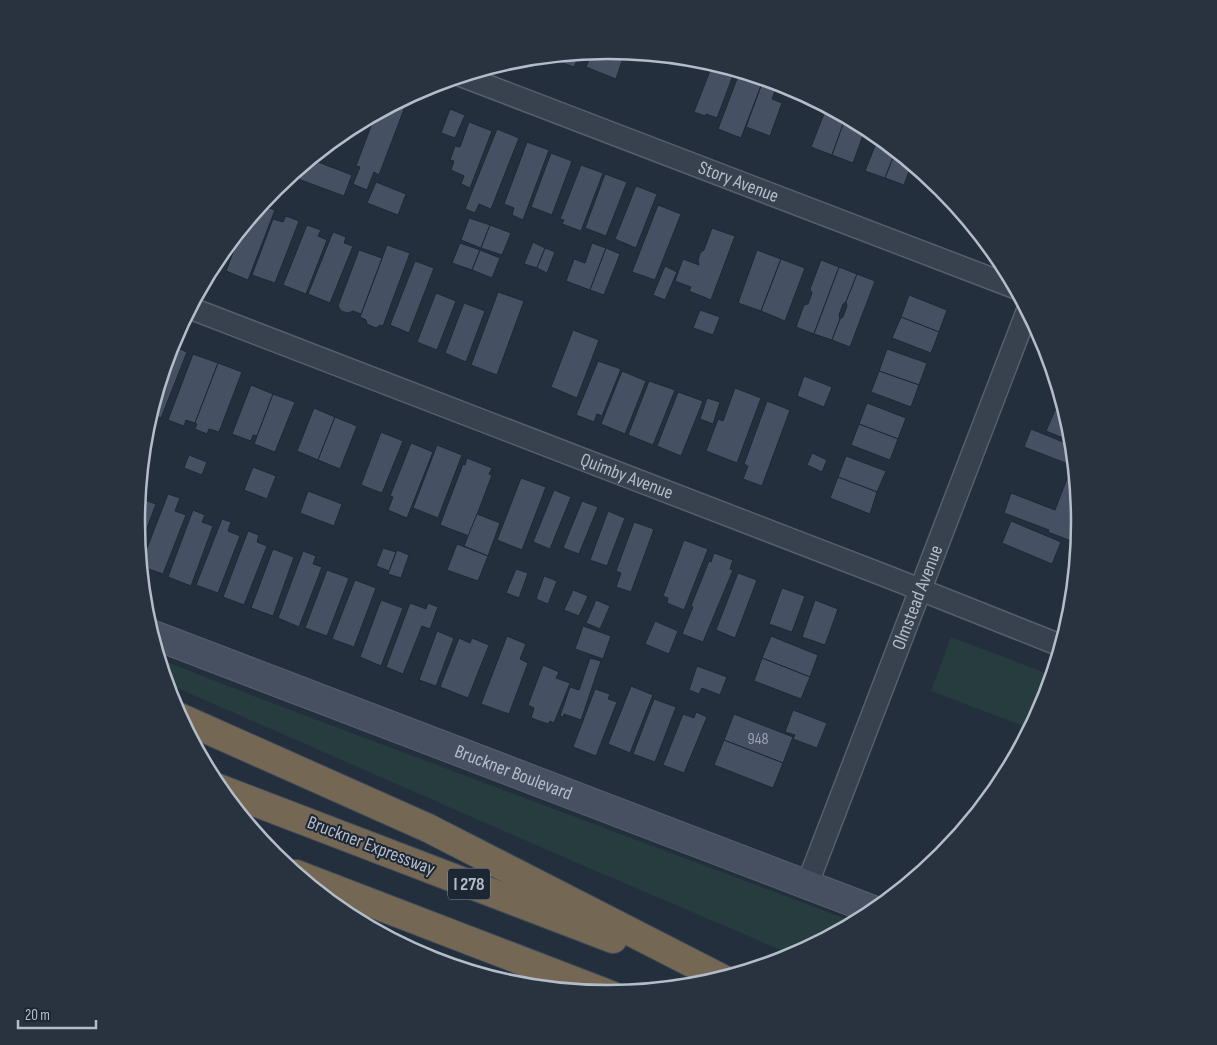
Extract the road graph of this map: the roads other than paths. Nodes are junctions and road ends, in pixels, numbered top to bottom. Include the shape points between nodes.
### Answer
1 (471, 80) edge
2 (1006, 284) edge
3 (196, 311) edge
4 (1025, 318) edge
5 (921, 590) junction
6 (160, 637) edge
7 (1056, 644) edge
8 (190, 721) edge
9 (233, 794) edge
10 (316, 882) edge
11 (807, 885) junction
12 (866, 908) edge
13 (713, 974) edge
14 (707, 975) edge
15 (586, 985) edge

1 - 2 street, Story Avenue
3 - 5 street, Quimby Avenue
4 - 5 street, Olmstead Avenue
5 - 7 street, Quimby Avenue
5 - 11 street, Olmstead Avenue
6 - 11 main road, Bruckner Boulevard
8 - 13 highway via 428,828
9 - 14 highway, Bruckner Expressway / I 278
10 - 15 highway
11 - 12 main road, Bruckner Boulevard

